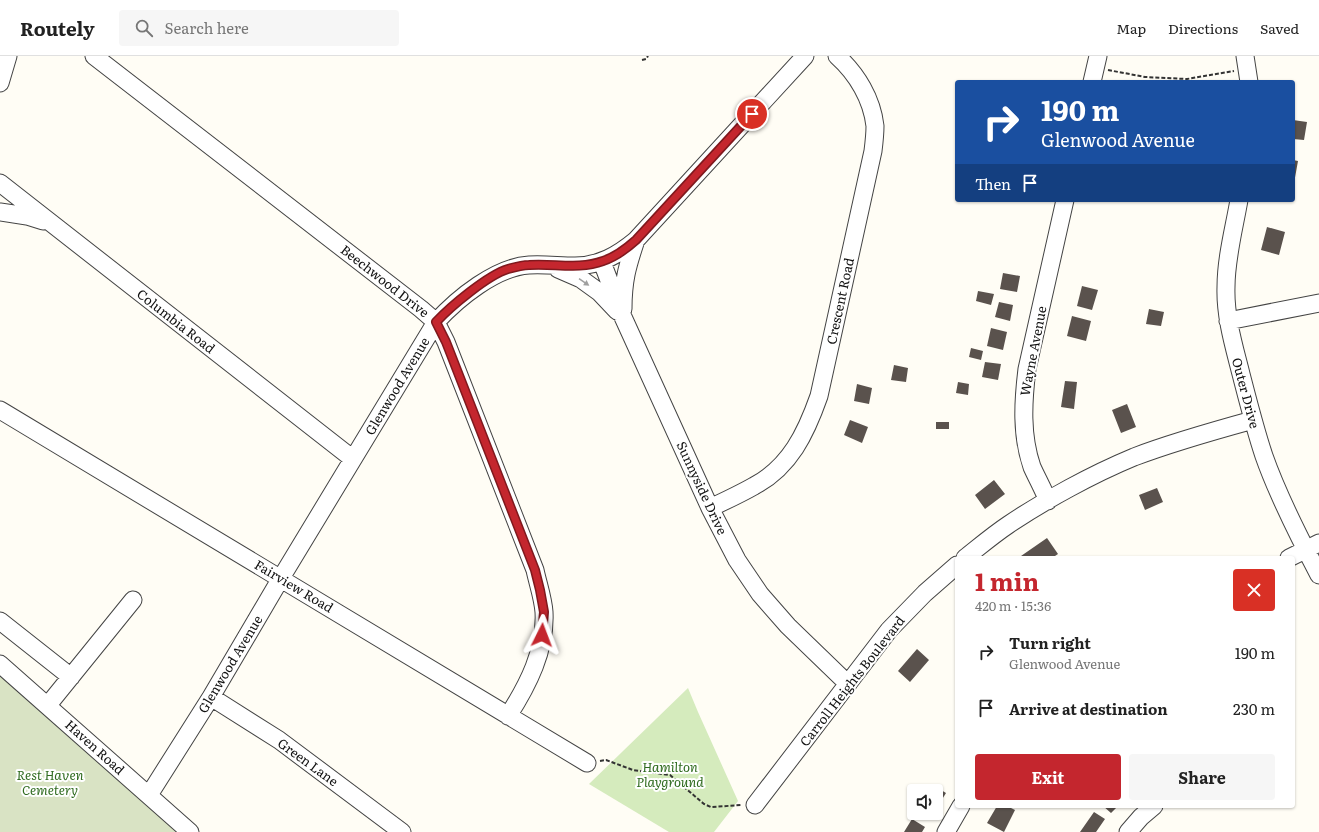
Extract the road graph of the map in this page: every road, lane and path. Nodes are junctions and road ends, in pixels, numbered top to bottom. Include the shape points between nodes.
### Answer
1 (8, 56) edge
2 (94, 56) edge
3 (648, 56) edge
4 (805, 56) edge
5 (838, 56) edge
6 (642, 60) dead end
7 (1095, 68) edge
8 (1247, 69) edge
9 (0, 83) edge
10 (0, 183) edge
11 (1065, 202) edge
12 (1239, 202) edge
13 (0, 212) edge
14 (49, 222) junction
15 (636, 240) junction
16 (602, 262) junction
17 (549, 265) junction
18 (1319, 303) edge
19 (623, 317) junction
20 (1228, 321) junction
21 (436, 322) junction
22 (0, 410) edge
23 (1253, 420) junction
24 (354, 459) junction
25 (1048, 501) junction
26 (710, 508) junction
27 (1312, 546) edge
28 (968, 556) edge
29 (1293, 556) edge
30 (955, 567) edge
31 (1319, 575) edge
32 (281, 578) junction
33 (133, 600) dead end
34 (0, 621) edge
35 (0, 664) edge
36 (71, 677) junction
37 (848, 684) junction
38 (211, 697) junction
39 (48, 705) junction
40 (508, 716) junction
41 (587, 763) joint
42 (149, 795) junction
43 (755, 805) joint
44 (960, 808) edge
45 (1152, 808) edge
46 (190, 832) edge
47 (402, 832) edge
48 (946, 832) edge
49 (1128, 832) edge

1 - 9 street
2 - 21 street, Beechwood Drive
3 - 6 path
4 - 15 street, Glenwood Avenue
5 - 26 street, Crescent Road via 860,81 869,101 875,126 873,151 819,396 797,447 776,471 755,486
7 - 8 path via 1145,77 1187,79
10 - 14 street, Columbia Road
11 - 25 street, Wayne Avenue via 1027,369 1024,397 1026,443 1032,467
12 - 20 street, Outer Drive via 1228,263
13 - 14 street
14 - 24 street, Columbia Road
15 - 16 street, Glenwood Avenue via 621,253
15 - 19 street via 626,269
16 - 17 street, Glenwood Avenue via 577,266
16 - 19 street, Sunnyside Drive
17 -> 19 street via 581,279 599,292
17 - 21 street, Glenwood Avenue via 528,265 506,270 449,308
18 - 20 street
19 - 26 street, Sunnyside Drive
20 - 23 street, Outer Drive
21 - 24 street, Glenwood Avenue
21 - 40 street, Beechwood Drive via 449,349 532,562 540,590 544,612 539,654 521,695
22 - 32 street, Fairview Road
23 - 25 street via 1170,444 1133,458
23 - 27 street, Outer Drive via 1274,481
24 - 32 street, Glenwood Avenue
25 - 28 street via 1008,525
26 - 37 street, Sunnyside Drive via 737,560 760,594 788,626
27 - 29 street
27 - 31 street, Outer Drive
30 - 37 street, Carroll Heights Boulevard via 889,630
32 - 38 street, Glenwood Avenue
32 - 40 street, Fairview Road
33 - 36 street
34 - 36 street
35 - 39 street, Haven Road
36 - 39 street
37 - 43 street, Carroll Heights Boulevard
38 - 42 street, Glenwood Avenue
38 - 47 street, Green Lane via 279,740
39 - 42 street, Haven Road
40 - 41 street, Fairview Road
41 - 43 path via 606,760 632,770 670,775 711,807
42 - 46 street, Haven Road
44 - 48 street
45 - 49 street

